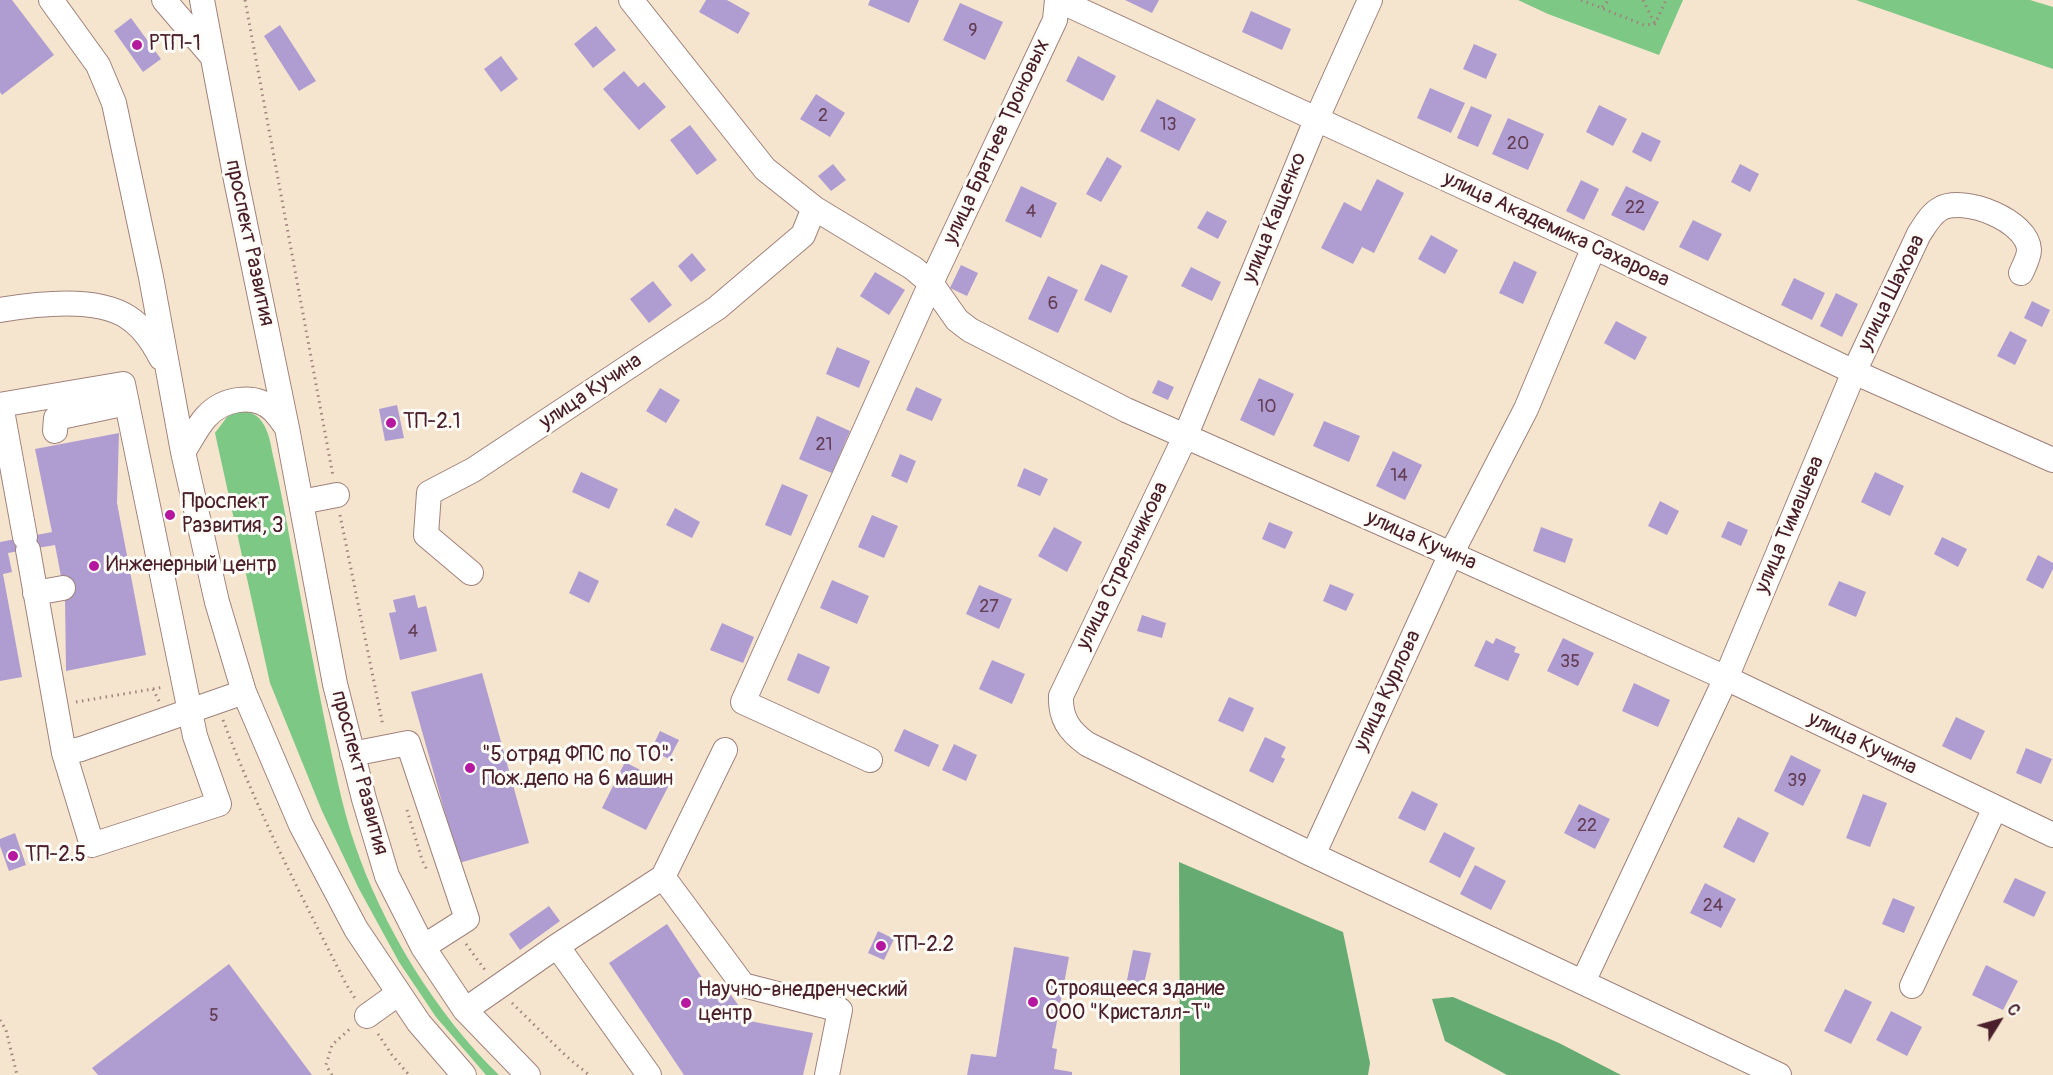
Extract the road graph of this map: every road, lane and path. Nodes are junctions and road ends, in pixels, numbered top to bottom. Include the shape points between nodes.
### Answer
1 (51, 0) edge
2 (164, 0) edge
3 (202, 0) edge
4 (245, 0) edge
5 (631, 0) edge
6 (1058, 0) edge
7 (1370, 0) edge
8 (1581, 0) edge
9 (1609, 0) edge
10 (1642, 0) edge
11 (1666, 0) edge
12 (1601, 8) junction
13 (1655, 24) junction
14 (212, 57) junction
15 (1317, 118) junction
16 (814, 208) junction
17 (1594, 247) junction
18 (2021, 273) dead end
19 (931, 283) junction
20 (0, 310) edge
21 (1854, 372) junction
22 (170, 376) junction
23 (127, 403) junction
24 (1, 405) edge
25 (287, 428) junction
26 (55, 431) dead end
27 (1185, 437) junction
28 (183, 452) junction
29 (2053, 460) edge
30 (337, 495) junction
31 (301, 502) junction
32 (1451, 554) junction
33 (471, 573) dead end
34 (63, 588) dead end
35 (35, 593) junction
36 (1726, 678) junction
37 (172, 686) dead end
38 (244, 692) junction
39 (216, 701) junction
40 (73, 703) dead end
41 (190, 710) junction
42 (388, 747) junction
43 (725, 750) dead end
44 (64, 753) junction
45 (352, 754) junction
46 (870, 760) dead end
47 (405, 804) dead end
48 (1995, 808) junction
49 (2053, 835) edge
50 (1313, 855) junction
51 (663, 877) junction
52 (431, 879) dead end
53 (455, 927) junction
54 (557, 945) junction
55 (423, 947) junction
56 (1583, 982) junction
57 (1912, 986) dead end
58 (497, 988) junction
59 (399, 993) junction
60 (465, 1010) junction
61 (367, 1016) junction
62 (0, 1020) edge
63 (17, 1075) edge
64 (332, 1075) edge
65 (409, 1075) edge
66 (464, 1075) edge
67 (528, 1075) edge
68 (589, 1075) edge
69 (649, 1075) edge
70 (827, 1075) edge
71 (1779, 1075) edge

1 - 22 street via 98,64 114,103
2 - 14 street
3 - 14 street, проспект Развития
4 - 30 path
5 - 16 street, улица Кучина via 765,169
6 - 15 street, улица Академика Сахарова
6 - 19 street, улица Братьев Троновых via 1055,20
7 - 15 street, улица Кащенко
8 - 12 path
9 - 12 path
10 - 13 path
11 - 13 path
12 - 13 path via 1644,25
14 - 25 street, проспект Развития
15 - 17 street, улица Академика Сахарова
15 - 27 street, улица Кащенко
16 - 19 street, улица Кучина
16 - 33 street, улица Кучина via 803,235 717,308 473,470 429,493 426,535
17 - 21 street, улица Академика Сахарова
17 - 32 street, улица Курлова via 1526,410
18 - 21 street, улица Шахова via 2029,252 2026,239 2015,226 1977,207 1941,208 1919,234
19 - 27 street, улица Кучина via 946,307 970,330
19 - 46 street, улица Братьев Троновых via 743,702
20 - 22 street via 78,304 127,316 143,329
21 - 29 street, улица Академика Сахарова
21 - 36 street, улица Тимашева
22 - 28 street
23 - 24 street via 123,384
23 - 26 street via 56,418
23 - 41 street
24 - 35 street
25 - 28 street via 272,409 247,400 231,400 206,416
25 - 31 street, проспект Развития
27 - 32 street, улица Кучина
27 - 50 street, улица Стрельникова via 1061,696 1060,707 1068,726 1087,744
28 - 38 street via 218,603
30 - 31 street
30 - 42 path
31 - 45 street, проспект Развития
32 - 36 street, улица Кучина
32 - 50 street, улица Курлова
34 - 35 street
35 - 44 street
36 - 48 street, улица Кучина
36 - 56 street, улица Тимашева
37 - 40 path
38 - 39 street
38 - 59 street via 301,825 356,929
39 - 41 street
39 - 61 path via 272,836 346,984
41 - 44 street
41 - 44 street via 219,804 92,845
42 - 45 street
42 - 53 street via 408,743 467,919
43 - 51 street
45 - 55 street, проспект Развития via 387,876
47 - 52 path
48 - 49 street, улица Кучина
48 - 57 street
50 - 56 street
51 - 54 street
51 - 70 street via 743,985 840,1010
53 - 55 street
53 - 58 path
54 - 58 street
54 - 69 street
55 - 60 street, проспект Развития
56 - 71 street
58 - 60 street
58 - 68 path
59 - 61 street
59 - 66 street
60 - 67 street, проспект Развития
61 - 64 path via 332,1045 326,1065
61 - 65 path
62 - 63 path

